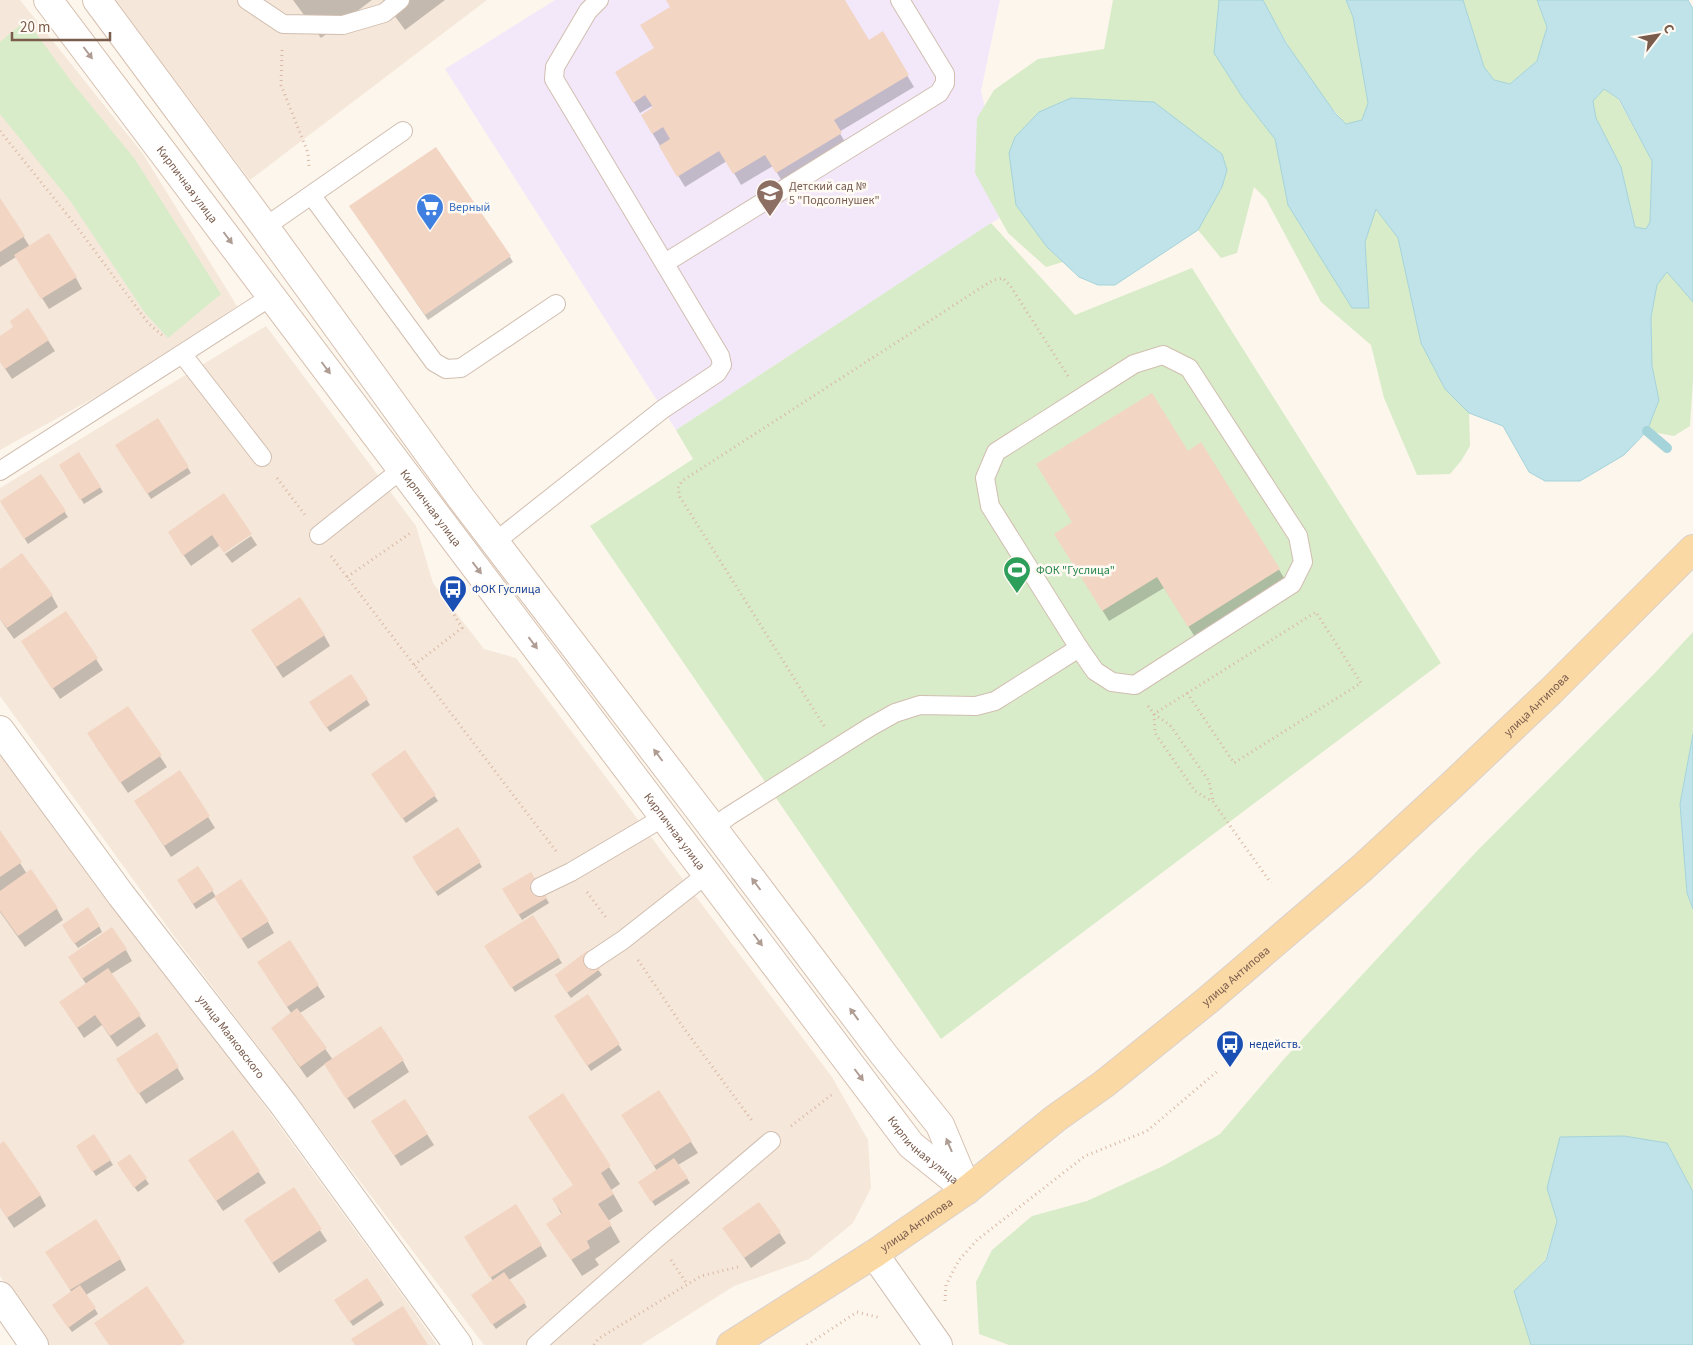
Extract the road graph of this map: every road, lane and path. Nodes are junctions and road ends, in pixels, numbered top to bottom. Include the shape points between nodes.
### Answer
1 (48, 0) edge
2 (97, 0) edge
3 (246, 0) edge
4 (400, 0) edge
5 (598, 0) edge
6 (900, 0) edge
7 (283, 24) junction
8 (0, 131) edge
9 (403, 131) dead end
10 (312, 196) junction
11 (266, 228) junction
12 (664, 263) junction
13 (272, 296) junction
14 (556, 304) dead end
15 (184, 355) junction
16 (1082, 398) junction
17 (262, 457) joint
18 (402, 469) junction
19 (0, 471) edge
20 (319, 535) junction
21 (495, 542) junction
22 (1693, 549) edge
23 (453, 614) dead end
24 (1079, 648) junction
25 (414, 665) junction
26 (1135, 685) junction
27 (1187, 693) junction
28 (1154, 714) junction
29 (0, 730) edge
30 (838, 748) junction
31 (1213, 802) junction
32 (664, 816) junction
33 (713, 828) junction
34 (571, 872) junction
35 (707, 874) junction
36 (1271, 883) dead end
37 (540, 887) dead end
38 (623, 940) junction
39 (593, 960) dead end
40 (1219, 1070) dead end
41 (770, 1141) joint
42 (967, 1190) junction
43 (874, 1254) junction
44 (742, 1266) dead end
45 (0, 1296) edge
46 (884, 1321) dead end
47 (935, 1340) edge
48 (34, 1345) edge
49 (458, 1345) edge
50 (536, 1345) edge
51 (594, 1345) edge
52 (731, 1345) edge
53 (806, 1345) edge

1 -> 13 street, Кирпичная улица
2 - 11 street, Кирпичная улица
3 - 7 lane
4 - 7 lane via 384,13 344,25
5 - 12 lane via 588,10 555,67 554,79
6 - 12 lane via 945,74 945,83 939,94
7 - 10 path via 281,85 308,152
8 - 15 path via 148,323
9 - 10 lane
10 - 11 lane
10 - 14 lane via 434,362 446,369 461,368
11 - 21 street, Кирпичная улица
12 - 21 lane via 720,356 722,365
13 - 15 lane
13 -> 18 street, Кирпичная улица
15 - 17 lane
15 - 19 lane
16 - 24 lane via 996,452 985,478 990,506
16 - 26 lane via 1134,364 1163,355 1189,368 1298,536 1303,562 1292,584
16 - 30 path via 1011,287 1003,278 993,280 682,481 678,488 680,497
17 - 20 path
18 - 20 lane
18 -> 32 street, Кирпичная улица
20 - 25 path via 329,554
33 -> 21 street, Кирпичная улица
22 - 42 main road, улица Антипова via 1550,692 1362,868 1208,1000
23 - 25 path via 462,628
24 - 26 lane via 1095,671 1112,682
24 - 30 lane via 995,701 976,706 920,704 895,713
25 - 34 path
26 - 28 path
27 - 27 path via 1316,612 1361,683 1234,763
27 - 28 path
28 - 31 path via 1170,725 1209,780
28 - 31 path via 1155,733 1194,791
29 - 49 street, улица Маяковского via 120,895 284,1106
30 - 33 lane
31 - 36 path
32 - 34 lane
32 - 35 street, Кирпичная улица
42 -> 33 street, Кирпичная улица via 940,1125
34 - 37 lane
34 - 38 path
35 - 38 lane
35 -> 42 street, Кирпичная улица via 911,1145
38 - 39 lane
38 - 41 path via 694,1042
40 - 47 path via 1147,1131 1085,1156 977,1240 959,1260 946,1285 945,1305 952,1320
41 - 50 lane
42 - 43 main road, улица Антипова
43 - 47 street
43 - 52 main road, улица Антипова
44 - 51 path via 701,1276 598,1339
45 - 48 street
46 - 53 path via 858,1312

